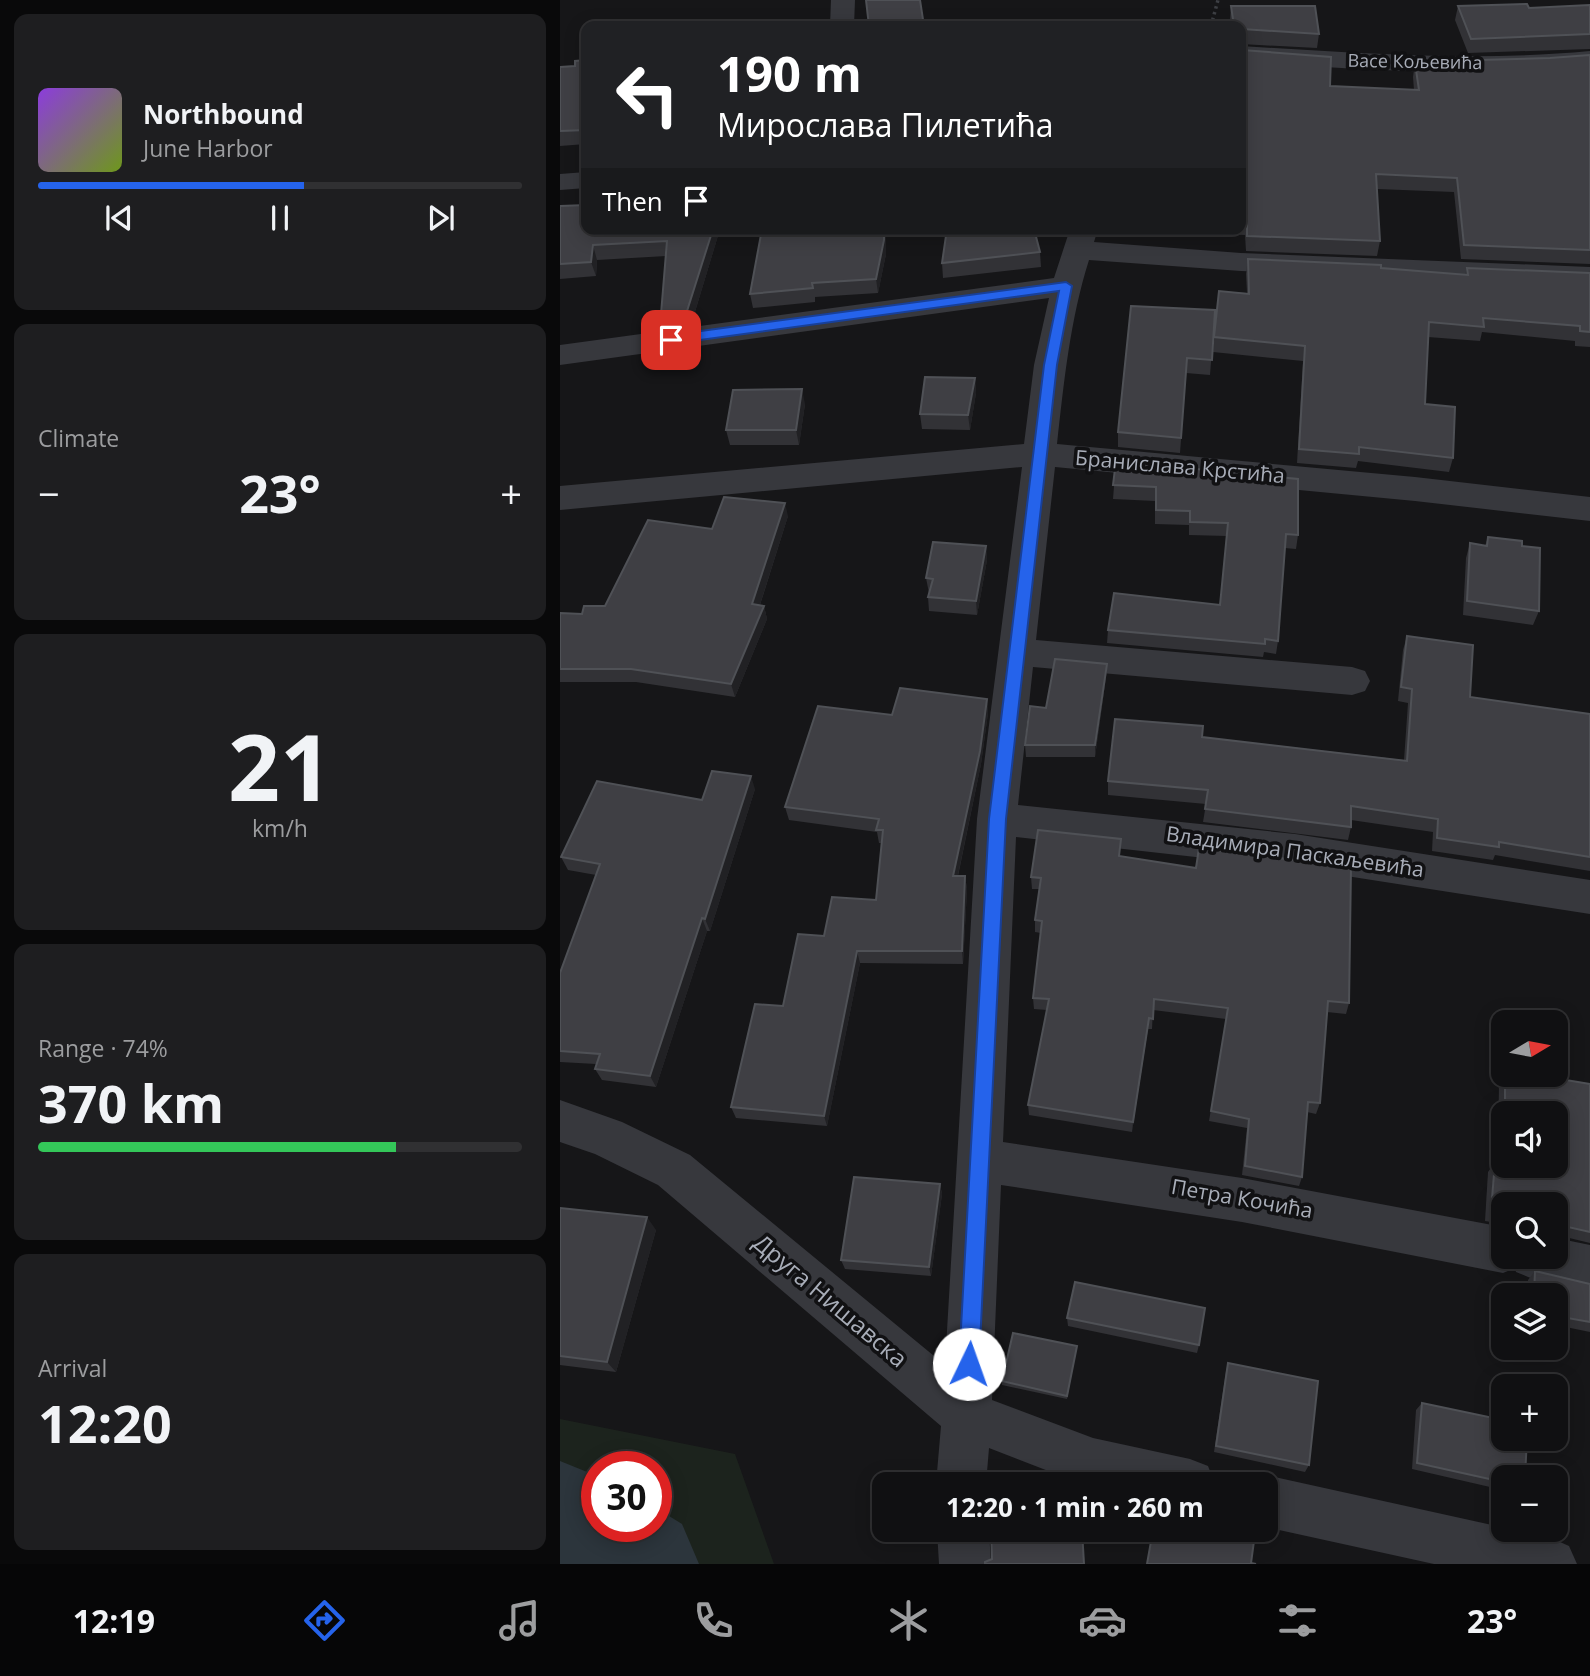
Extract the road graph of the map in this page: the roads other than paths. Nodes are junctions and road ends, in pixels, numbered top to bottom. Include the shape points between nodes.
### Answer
1 (843, 0) edge
2 (842, 21) edge
3 (1246, 54) edge
4 (1590, 59) edge
5 (581, 180) edge
6 (560, 182) edge
7 (1075, 255) edge
8 (1590, 276) edge
9 (560, 355) edge
10 (1041, 454) junction
11 (560, 498) edge
12 (1590, 509) edge
13 (1017, 652) junction
14 (1352, 681) dead end
15 (998, 819) junction
16 (1590, 897) edge
17 (560, 1121) edge
18 (979, 1160) junction
19 (1491, 1247) edge
20 (1568, 1264) edge
21 (1590, 1269) edge
22 (967, 1415) junction
23 (962, 1472) edge
24 (1137, 1472) edge
25 (1278, 1504) edge
26 (964, 1542) edge
27 (965, 1564) edge
28 (1551, 1564) edge

1 - 2 street
3 - 4 street, Васе Кољевића via 1527,65
5 - 6 street
7 - 8 street
7 - 9 street
7 - 10 street via 1050,365
10 - 11 street, Бранислава Крстића
10 - 12 street, Бранислава Крстића
10 - 13 street
13 - 14 street
13 - 15 street
15 - 16 street, Владимира Паскаљевића via 1178,836
15 - 18 street
17 - 22 street, Друга Нишавска via 674,1170
18 - 19 street, Петра Кочића via 1214,1194
18 - 22 street
20 - 21 street
22 - 23 street
22 - 24 street, Друга Нишавска via 1093,1462
25 - 28 street
26 - 27 street

